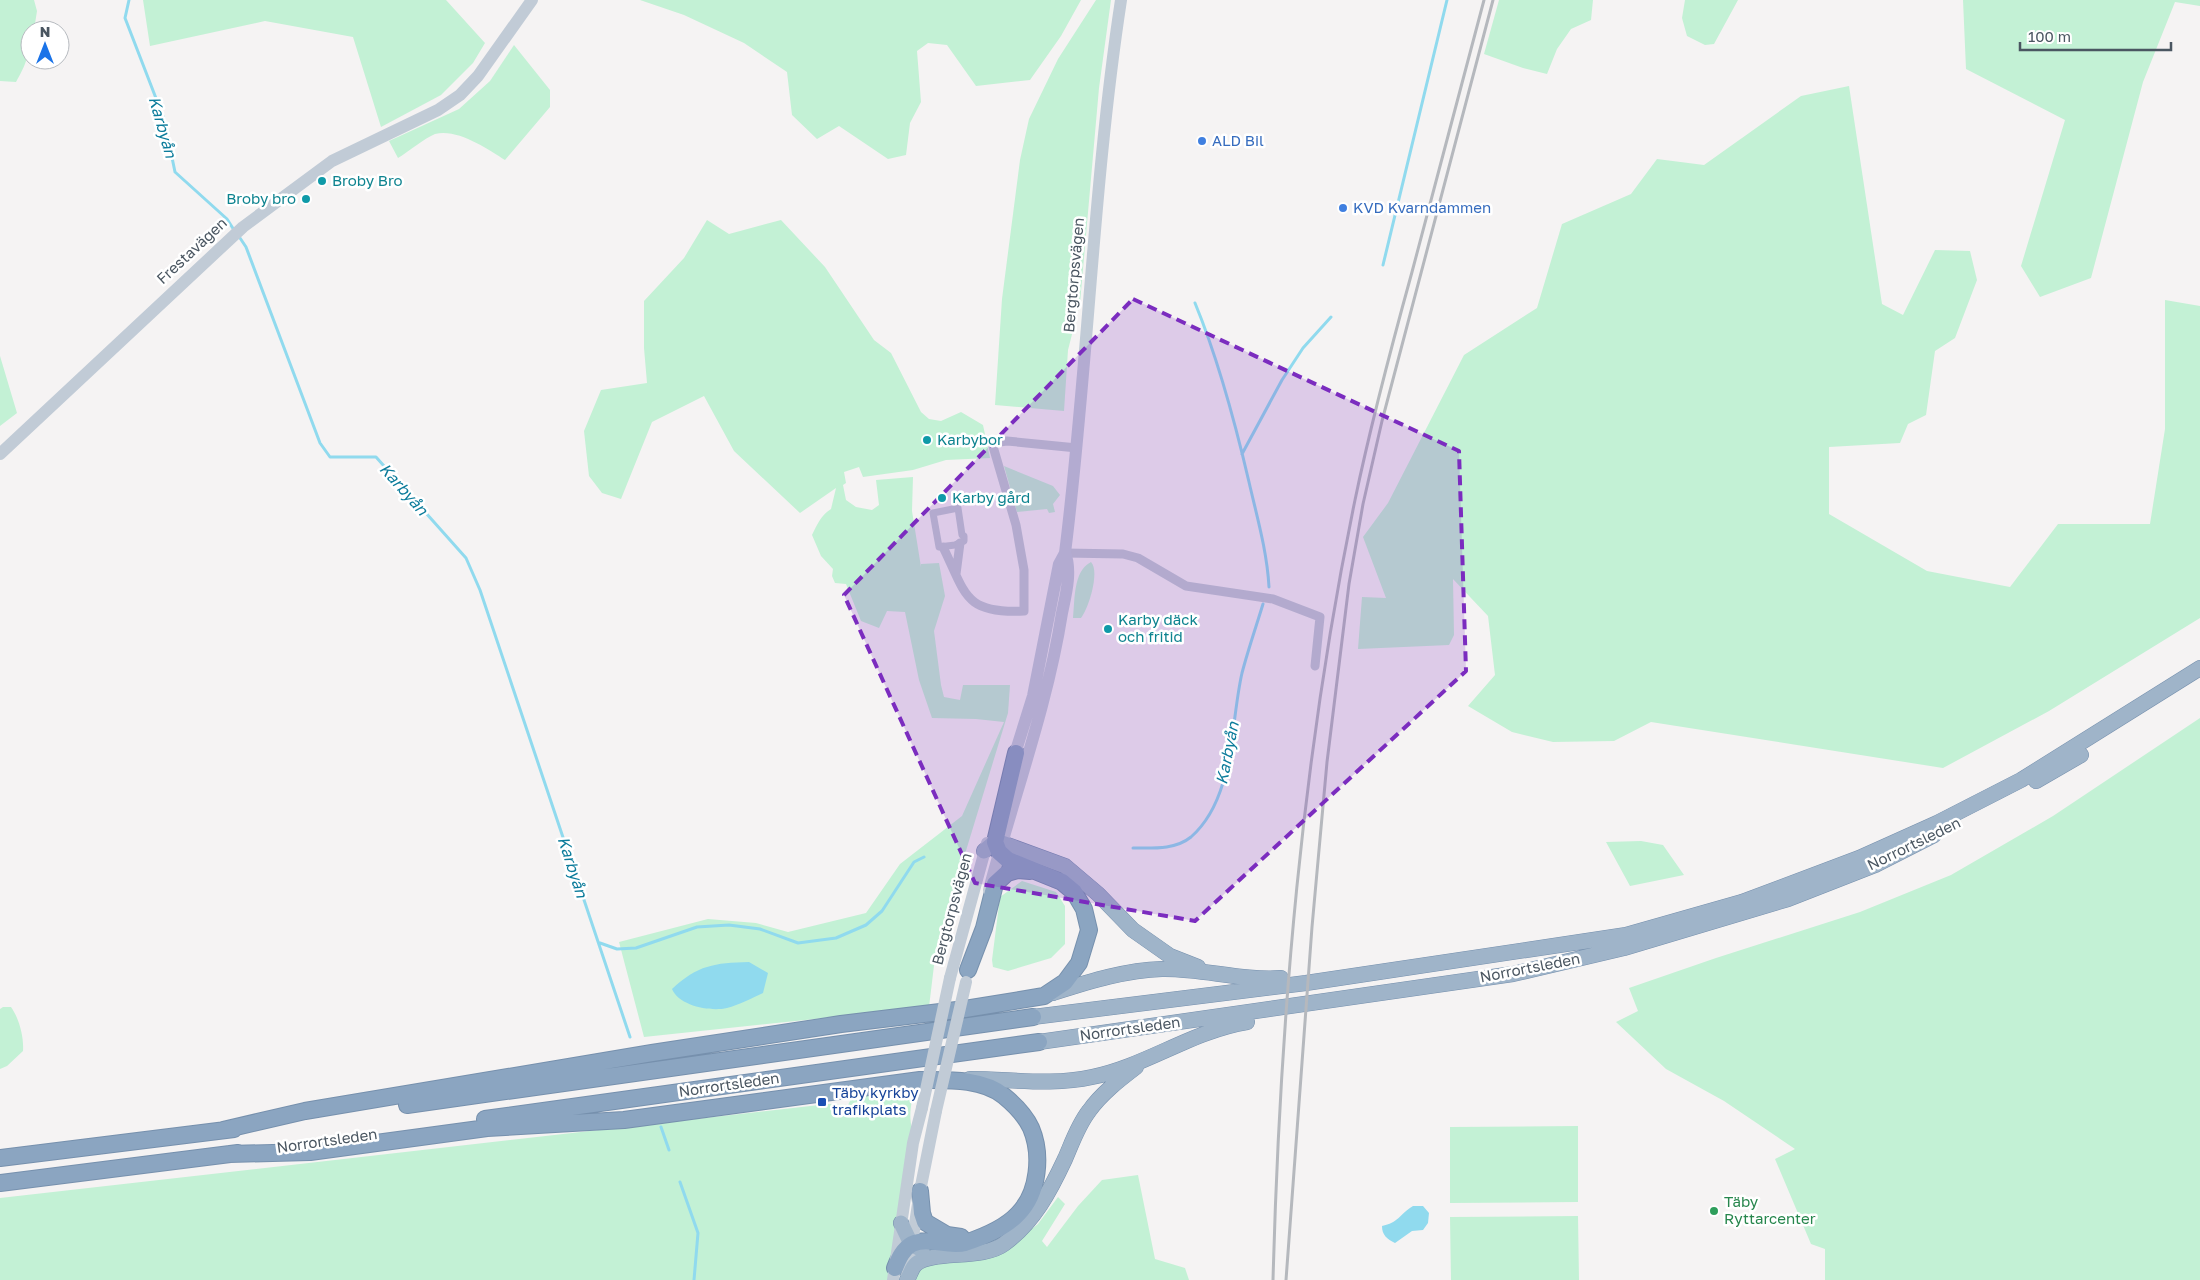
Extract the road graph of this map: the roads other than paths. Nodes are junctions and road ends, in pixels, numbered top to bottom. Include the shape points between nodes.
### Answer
1 (532, 0) edge
2 (1121, 0) edge
3 (1077, 448) junction
4 (0, 454) edge
5 (960, 543) junction
6 (943, 547) junction
7 (1065, 553) junction
8 (956, 574) junction
9 (1315, 666) dead end
10 (2200, 668) edge
11 (2200, 680) edge
12 (1016, 753) joint
13 (995, 847) junction
14 (1045, 874) junction
15 (1387, 970) junction
16 (1212, 972) junction
17 (1513, 974) junction
18 (967, 976) junction
19 (1044, 996) junction
20 (1034, 1017) joint
21 (1039, 1042) joint
22 (1143, 1062) junction
23 (956, 1080) junction
24 (223, 1130) junction
25 (229, 1154) junction
26 (0, 1158) edge
27 (0, 1183) edge
28 (920, 1191) junction
29 (900, 1223) junction
30 (983, 1236) junction
31 (911, 1244) junction
32 (950, 1257) junction
33 (894, 1274) edge
34 (907, 1280) edge

1 - 4 main road, Frestavägen via 478,76 460,95 438,110 332,161 242,227
2 - 3 main road, Bergtorpsvägen via 1095,216
3 - 7 main road, Bergtorpsvägen
3 - 8 street via 992,443 1024,570 1024,611 1002,612 974,604 966,596
5 - 6 street
5 - 6 street via 964,536 958,508 933,513 939,547
5 - 8 street
6 - 8 street
7 - 9 street via 1123,554 1138,558 1186,586 1273,599 1320,617
7 - 12 main road, Bergtorpsvägen via 1059,564 1033,696
7 - 13 main road, Bergtorpsvägen via 1069,563 1066,593 1045,700
10 - 15 highway, Norrortsleden via 2021,780 1937,823 1859,858 1742,902 1626,935
11 - 17 highway, Norrortsleden via 2057,770 1875,865 1788,899 1624,948
12 - 13 highway
13 - 14 highway via 1008,860
13 - 16 highway via 1065,866 1133,930 1170,956
13 - 18 main road, Bergtorpsvägen
13 - 29 main road, Bergtorpsvägen, bridge via 950,978 913,1143
14 - 18 highway via 1018,870 1007,873 995,884
14 - 19 highway via 1074,892 1084,909 1089,930 1079,963 1065,982
15 - 16 highway via 1271,979
15 - 20 highway, Norrortsleden
16 - 19 highway via 1161,969 1138,972 1108,977
17 - 21 highway, Norrortsleden
17 - 22 highway via 1229,1025
18 - 28 main road, Bergtorpsvägen, bridge
19 - 24 highway via 652,1053 306,1111
20 - 24 highway, Norrortsleden
21 - 25 highway, Norrortsleden
22 - 23 highway via 1094,1077 1066,1081
22 - 32 highway via 1118,1081 1089,1111 1040,1208 1021,1230 1002,1246
23 - 25 highway via 866,1086 624,1120 487,1128 310,1152
23 - 30 highway via 976,1083 1003,1094 1023,1114 1032,1129 1038,1160 1033,1191 1019,1213
24 - 26 highway, Norrortsleden
25 - 27 highway, Norrortsleden
28 - 30 highway via 925,1222 947,1235
28 - 31 main road, Bergtorpsvägen
29 - 31 highway
29 - 33 main road, Bergtorpsvägen
30 - 31 highway via 963,1243 922,1241
31 - 32 highway via 925,1252
31 - 33 highway via 903,1251
31 - 34 main road, Bergtorpsvägen
32 - 34 highway via 926,1258 915,1264

